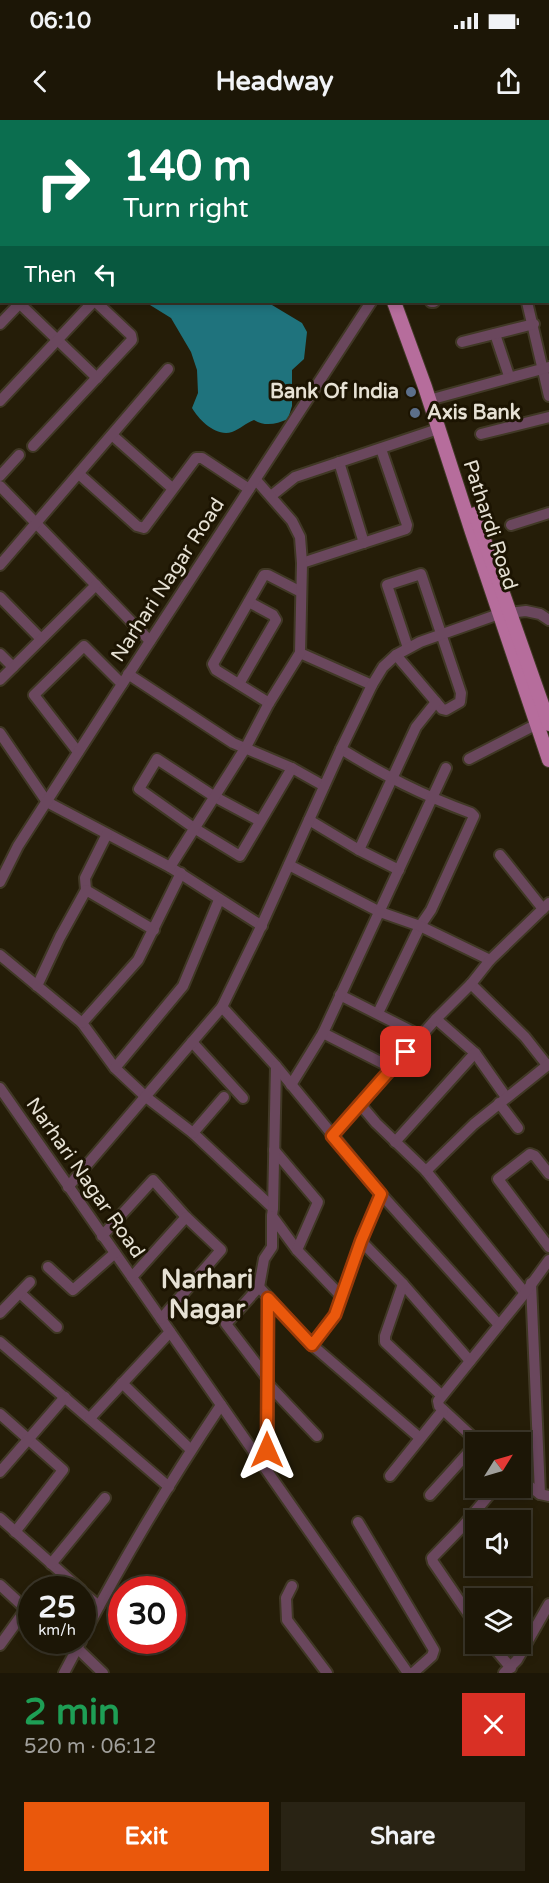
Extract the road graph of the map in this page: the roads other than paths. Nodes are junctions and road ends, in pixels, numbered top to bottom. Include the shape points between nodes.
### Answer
1 (19, 303) edge
2 (21, 303) edge
3 (93, 303) edge
4 (95, 303) edge
5 (370, 303) edge
6 (394, 303) edge
7 (404, 303) edge
8 (527, 303) edge
9 (0, 324) edge
10 (534, 324) junction
11 (495, 334) junction
12 (57, 339) junction
13 (462, 342) dead end
14 (546, 368) edge
15 (168, 369) dead end
16 (508, 376) junction
17 (98, 378) junction
18 (549, 396) edge
19 (432, 399) junction
20 (0, 401) edge
21 (549, 417) edge
22 (438, 429) junction
23 (481, 434) dead end
24 (112, 435) junction
25 (33, 446) dead end
26 (381, 449) junction
27 (19, 455) dead end
28 (339, 462) junction
29 (79, 474) junction
30 (0, 476) edge
31 (253, 484) junction
32 (0, 486) edge
33 (172, 488) junction
34 (271, 496) junction
35 (549, 513) edge
36 (36, 524) junction
37 (511, 525) dead end
38 (364, 543) junction
39 (302, 563) junction
40 (0, 565) edge
41 (96, 585) junction
42 (302, 592) junction
43 (0, 597) edge
44 (249, 602) junction
45 (504, 613) junction
46 (549, 621) edge
47 (442, 633) junction
48 (41, 639) junction
49 (150, 641) junction
50 (408, 648) junction
51 (300, 653) junction
52 (0, 654) edge
53 (396, 655) junction
54 (13, 667) junction
55 (125, 679) junction
56 (0, 680) edge
57 (239, 684) junction
58 (372, 685) junction
59 (436, 702) junction
60 (269, 703) junction
61 (543, 724) edge
62 (0, 733) edge
63 (4, 747) edge
64 (246, 747) junction
65 (341, 749) junction
66 (78, 753) junction
67 (470, 759) dead end
68 (549, 760) edge
69 (292, 768) junction
70 (446, 768) dead end
71 (391, 779) junction
72 (324, 786) junction
73 (215, 797) junction
74 (432, 798) junction
75 (47, 802) junction
76 (309, 820) junction
77 (260, 821) junction
78 (194, 828) junction
79 (107, 834) junction
80 (359, 850) junction
81 (500, 855) dead end
82 (289, 865) junction
83 (170, 867) junction
84 (399, 870) junction
85 (181, 873) junction
86 (0, 882) edge
87 (86, 890) junction
88 (219, 900) junction
89 (546, 906) edge
90 (380, 912) junction
91 (262, 926) junction
92 (420, 926) junction
93 (154, 930) junction
94 (0, 955) edge
95 (490, 960) junction
96 (471, 984) junction
97 (37, 986) junction
98 (340, 995) junction
99 (222, 1007) junction
100 (378, 1014) junction
101 (436, 1019) junction
102 (82, 1023) junction
103 (323, 1033) junction
104 (421, 1036) junction
105 (192, 1042) junction
106 (475, 1053) junction
107 (548, 1065) edge
108 (276, 1066) junction
109 (115, 1068) junction
110 (392, 1068) junction
111 (291, 1085) junction
112 (0, 1088) edge
113 (146, 1096) junction
114 (224, 1097) dead end
115 (243, 1098) dead end
116 (503, 1100) junction
117 (360, 1104) junction
118 (518, 1128) dead end
119 (193, 1133) junction
120 (332, 1136) junction
121 (395, 1142) junction
122 (274, 1150) junction
123 (426, 1171) junction
124 (549, 1174) edge
125 (68, 1187) junction
126 (381, 1194) junction
127 (272, 1212) junction
128 (186, 1216) junction
129 (102, 1236) junction
130 (361, 1241) junction
131 (549, 1247) edge
132 (297, 1250) junction
133 (115, 1253) junction
134 (549, 1260) edge
135 (48, 1267) dead end
136 (132, 1277) junction
137 (30, 1282) dead end
138 (531, 1283) junction
139 (403, 1284) junction
140 (259, 1287) junction
141 (20, 1293) junction
142 (525, 1293) junction
143 (340, 1295) junction
144 (268, 1298) junction
145 (0, 1314) edge
146 (161, 1319) junction
147 (499, 1325) junction
148 (57, 1327) dead end
149 (170, 1332) junction
150 (0, 1342) edge
151 (312, 1345) junction
152 (470, 1361) junction
153 (267, 1381) junction
154 (122, 1383) junction
155 (441, 1395) junction
156 (65, 1397) junction
157 (221, 1405) junction
158 (443, 1410) junction
159 (0, 1414) edge
160 (90, 1418) junction
161 (466, 1432) edge
162 (317, 1436) dead end
163 (420, 1438) junction
164 (29, 1439) junction
165 (191, 1450) junction
166 (465, 1456) edge
167 (0, 1472) edge
168 (268, 1472) junction
169 (390, 1476) dead end
170 (531, 1486) edge
171 (169, 1487) junction
172 (430, 1495) dead end
173 (544, 1495) edge
174 (105, 1498) dead end
175 (486, 1498) edge
176 (2, 1522) edge
177 (358, 1522) dead end
178 (15, 1532) junction
179 (51, 1564) junction
180 (65, 1576) edge
181 (0, 1585) edge
182 (292, 1586) dead end
183 (96, 1603) edge
184 (549, 1604) edge
185 (99, 1606) junction
186 (465, 1611) edge
187 (96, 1612) edge
188 (0, 1645) edge
189 (74, 1654) edge
190 (89, 1654) edge
191 (497, 1654) edge
192 (508, 1671) edge
193 (64, 1673) edge
194 (103, 1673) edge
195 (327, 1673) edge
196 (408, 1673) edge
197 (413, 1673) edge

1 - 9 street
2 - 12 street
3 - 12 street
4 - 17 street via 132,338
5 - 31 street, Narhari Nagar Road
6 - 19 main road, Pathardi Road
7 - 19 main road
8 - 10 street
10 - 11 street
10 - 14 street
11 - 13 street
11 - 16 street
12 - 17 street
12 - 20 street
14 - 16 street
14 - 18 street
15 - 24 street
16 - 19 street
17 - 25 street
19 - 22 main road, Pathardi Road
19 - 45 main road
21 - 23 street
22 - 26 street
22 - 45 main road, Pathardi Road
24 - 29 street
24 - 33 street
26 - 28 street
26 - 38 street via 407,527
27 - 30 street
28 - 34 street via 295,477
28 - 38 street
29 - 33 street via 144,528
29 - 36 street
31 - 33 street via 199,457 192,460
31 - 34 street
31 - 49 street, Narhari Nagar Road
32 - 36 street
34 - 39 street via 296,528
35 - 37 street
36 - 40 street
36 - 41 street
38 - 39 street
39 - 42 street
41 - 48 street
41 - 49 street
42 - 44 street via 266,574
42 - 51 street
43 - 48 street
44 - 57 street via 213,664
44 - 57 street via 276,620
45 - 46 street via 534,612
45 - 47 street
45 - 61 main road, Pathardi Road
47 - 50 street
47 - 50 street via 422,574 389,584
47 - 59 street via 462,697 446,710
48 - 54 street
49 - 55 street, Narhari Nagar Road
50 - 53 street
51 - 58 street
51 - 60 street
52 - 54 street
53 - 58 street
53 - 59 street
54 - 56 street
55 - 64 street
55 - 66 street, Narhari Nagar Road
55 - 66 street via 84,646 34,694
57 - 60 street
58 - 65 street
59 - 71 street via 416,727
60 - 64 street
61 - 67 street
61 - 68 main road, Pathardi Road
62 - 63 street
63 - 75 street
64 - 69 street
64 - 73 street
65 - 71 street
65 - 72 street
66 - 75 street, Narhari Nagar Road
69 - 72 street
69 - 77 street
70 - 74 street
71 - 74 street
71 - 80 street
72 - 76 street
73 - 77 street
73 - 78 street
73 - 78 street via 157,759 139,789
74 - 84 street
74 - 92 street via 471,813 474,818 432,910
75 - 79 street
75 - 86 street, Narhari Nagar Road
76 - 80 street
76 - 82 street
77 - 78 street via 240,856
78 - 83 street
79 - 83 street
79 - 87 street via 85,878
80 - 84 street
81 - 89 street
82 - 90 street
82 - 91 street
83 - 85 street
84 - 90 street
85 - 88 street
85 - 93 street
87 - 93 street
87 - 97 street
88 - 91 street
88 - 109 street via 183,986
89 - 95 street
90 - 92 street
90 - 98 street
91 - 99 street
92 - 95 street
92 - 100 street
93 - 102 street via 134,966
94 - 97 street
95 - 96 street
96 - 101 street
96 - 107 street
97 - 102 street
98 - 100 street
98 - 103 street
99 - 105 street
99 - 108 street
100 - 104 street
101 - 104 street
101 - 106 street
102 - 109 street
103 - 110 street
103 - 111 street
104 - 110 street
105 - 113 street
105 - 115 street
106 - 116 street
106 - 121 street
107 - 116 street
108 - 111 street
108 - 122 street
109 - 113 street
110 - 117 street
111 - 120 street
112 - 125 street, Narhari Nagar Road
113 - 119 street
113 - 125 street
114 - 119 street
116 - 118 street
116 - 123 street
117 - 120 street
117 - 121 street
119 - 127 street
120 - 126 street
121 - 123 street
122 - 127 street
122 - 132 street via 318,1202
123 - 142 street
124 - 131 street via 530,1154 498,1179
125 - 129 street, Narhari Nagar Road
126 - 130 street
126 - 147 street
127 - 132 street
127 - 140 street via 272,1247 264,1259
128 - 129 street via 153,1180
128 - 136 street
128 - 146 street via 221,1250
129 - 133 street, Narhari Nagar Road
130 - 139 street
130 - 143 street
132 - 143 street
133 - 135 street via 73,1290
133 - 136 street, Narhari Nagar Road
134 - 138 street
136 - 146 street, Narhari Nagar Road
137 - 141 street
138 - 142 street
138 - 173 street
139 - 152 street
139 - 155 street via 385,1342
140 - 144 street
140 - 153 street via 226,1324
141 - 145 street
141 - 148 street
142 - 147 street
143 - 151 street via 332,1322
144 - 151 street
144 - 153 street
146 - 149 street, Narhari Nagar Road
147 - 152 street
149 - 154 street
149 - 157 street, Narhari Nagar Road
150 - 156 street
151 - 163 street
152 - 155 street
153 - 162 street
153 - 168 street
154 - 160 street
154 - 165 street
155 - 158 street via 437,1404
156 - 160 street
156 - 164 street
157 - 165 street
157 - 168 street, Narhari Nagar Road
158 - 161 street
158 - 163 street
159 - 164 street
160 - 171 street
163 - 169 street
164 - 167 street
164 - 178 street via 63,1472
165 - 171 street
166 - 172 street
168 - 196 street, Narhari Nagar Road
170 - 173 street
171 - 185 street
174 - 179 street
175 - 186 street via 432,1560
176 - 178 street
177 - 197 street via 434,1650
178 - 179 street
179 - 180 street
181 - 188 street via 26,1609
182 - 195 street via 286,1598 287,1620
183 - 185 street
184 - 192 street
185 - 187 street
189 - 193 street
190 - 194 street
191 - 192 street

